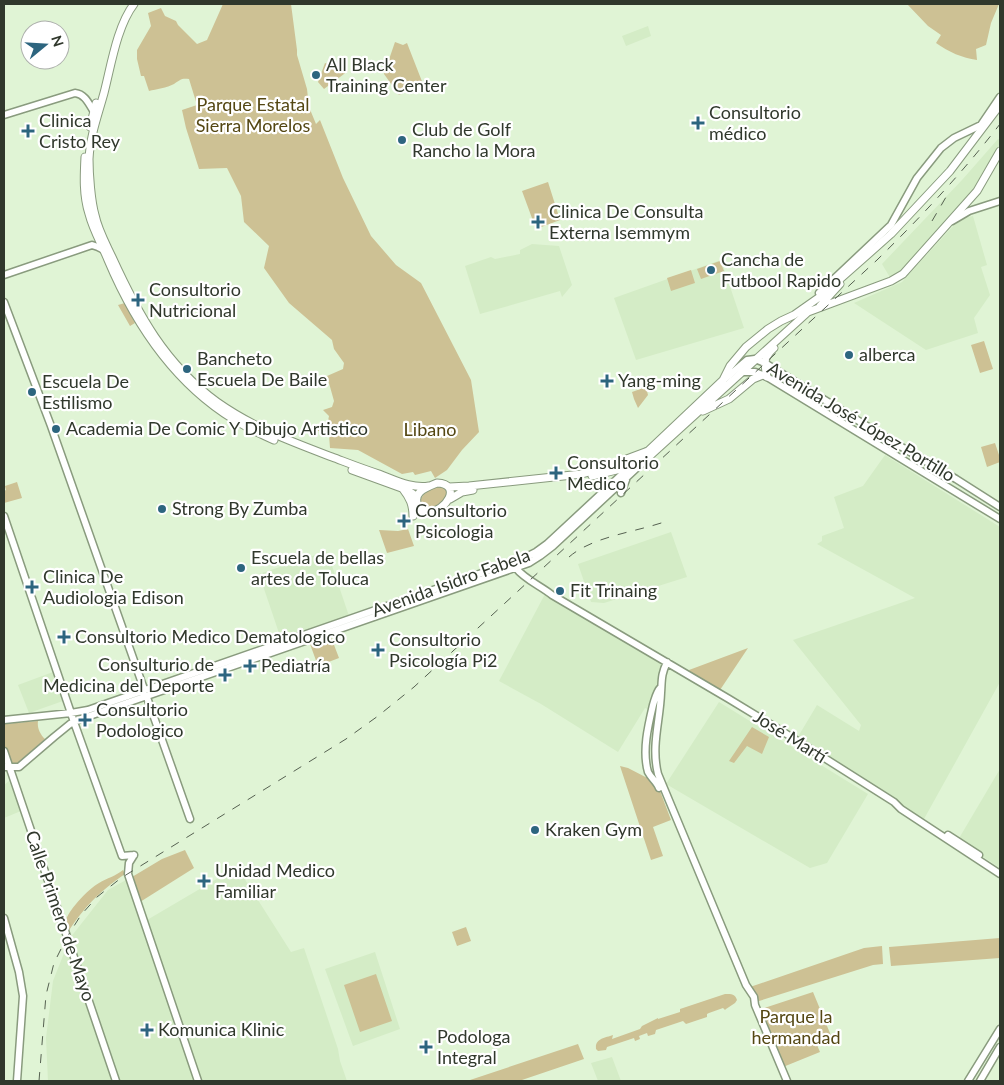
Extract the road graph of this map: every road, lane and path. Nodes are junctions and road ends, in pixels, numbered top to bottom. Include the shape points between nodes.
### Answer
1 (129, 4) edge
2 (134, 4) edge
3 (1000, 97) edge
4 (1000, 105) edge
5 (94, 112) junction
6 (4, 115) edge
7 (981, 125) junction
8 (968, 147) junction
9 (1000, 151) edge
10 (972, 198) junction
11 (1000, 201) edge
12 (978, 208) junction
13 (948, 223) junction
14 (97, 234) junction
15 (92, 245) junction
16 (878, 247) junction
17 (105, 252) junction
18 (4, 275) edge
19 (844, 280) junction
20 (120, 282) junction
21 (853, 296) junction
22 (4, 302) edge
23 (818, 307) junction
24 (804, 308) junction
25 (755, 359) junction
26 (765, 363) junction
27 (742, 372) junction
28 (765, 376) junction
29 (723, 380) junction
30 (698, 413) junction
31 (865, 425) junction
32 (860, 433) junction
33 (277, 439) junction
34 (648, 451) junction
35 (616, 464) junction
36 (608, 472) junction
37 (630, 472) junction
38 (612, 482) junction
39 (429, 486) junction
40 (401, 487) junction
41 (449, 487) junction
42 (621, 493) dead end
43 (416, 499) junction
44 (450, 499) junction
45 (1000, 507) edge
46 (4, 516) edge
47 (413, 516) dead end
48 (1000, 519) edge
49 (567, 530) junction
50 (518, 570) junction
51 (522, 582) dead end
52 (546, 590) junction
53 (667, 662) junction
54 (684, 672) junction
55 (146, 693) junction
56 (71, 713) junction
57 (4, 720) edge
58 (74, 722) junction
59 (4, 751) edge
60 (6, 767) edge
61 (895, 804) junction
62 (190, 819) dead end
63 (1000, 869) edge
64 (1000, 874) edge
65 (4, 918) edge
66 (10, 936) junction
67 (1000, 1028) edge
68 (1000, 1047) edge
69 (17, 1081) edge
70 (20, 1081) edge
71 (116, 1081) edge
72 (198, 1081) edge
73 (786, 1081) edge
74 (968, 1081) edge
75 (980, 1081) edge

1 - 5 highway via 115,37
2 - 20 highway via 124,22 115,52 94,129 90,158 95,218
3 - 7 main road
4 - 8 highway, Avenida Isidro Fabela
5 - 6 main road via 84,96 75,93
5 - 14 highway via 86,145 84,184 88,211
7 - 8 highway
7 - 24 main road via 941,148 917,178 891,224
8 - 16 highway, Avenida Isidro Fabela via 939,184
9 - 10 highway
10 - 12 main road via 971,204
10 - 13 highway
11 - 12 main road
12 - 13 main road
13 - 21 highway via 903,274
14 - 15 main road
14 - 17 highway
15 - 17 main road
15 - 18 main road
16 - 19 highway
16 - 24 highway, Avenida Isidro Fabela
17 - 20 highway
19 - 21 highway via 845,291
19 - 23 highway
20 - 33 highway via 164,351 188,376 216,401
20 - 33 highway via 134,314 177,373 230,418
21 - 23 highway
22 - 55 main road
23 - 25 highway via 808,312
23 - 26 highway via 768,354
24 - 29 highway, Avenida Isidro Fabela via 768,329 743,350
25 - 26 main road, Avenida José López Portillo
25 - 27 highway
25 - 29 main road, Avenida José López Portillo via 745,360
26 - 28 highway
26 - 31 main road, Avenida José López Portillo
27 - 28 main road, Avenida José López Portillo
27 - 30 highway
28 - 30 highway via 753,379 729,399
28 - 32 main road, Avenida José López Portillo
29 - 34 highway, Avenida Isidro Fabela
30 - 37 highway
31 - 32 main road via 858,427
31 - 45 main road, Avenida José López Portillo
32 - 48 main road, Avenida José López Portillo
33 - 39 highway via 396,481
33 - 40 highway
34 - 35 highway
34 - 37 main road, Avenida Isidro Fabela
35 - 37 main road via 623,464
35 - 41 highway via 582,474
36 - 37 highway
36 - 38 main road
36 - 44 highway via 584,478 469,490
37 - 38 main road, Avenida Isidro Fabela
37 - 42 main road
37 - 49 main road, Avenida Isidro Fabela
38 - 49 main road, Avenida Isidro Fabela
39 - 41 highway via 439,483
39 - 43 highway
40 - 43 highway
40 - 47 highway via 410,500
41 - 44 highway
43 - 44 highway via 419,508 428,512
46 - 56 main road
49 - 50 main road, Avenida Isidro Fabela via 540,556
49 - 55 main road, Avenida Isidro Fabela via 515,562
50 - 51 main road
50 - 52 main road, José Martí
50 - 55 main road, Avenida Isidro Fabela
52 - 53 main road, José Martí
52 - 54 main road, José Martí via 613,626
53 - 54 main road, José Martí
53 - 73 main road via 660,687 656,730 657,783 719,926 754,997
54 - 61 main road, José Martí
55 - 56 main road, Avenida Isidro Fabela
55 - 58 main road, Avenida Isidro Fabela
55 - 62 main road
56 - 57 main road, Avenida Isidro Fabela
56 - 58 main road
58 - 60 main road, Avenida Isidro Fabela via 19,768
58 - 72 main road via 122,856 134,855 128,874
59 - 60 main road, Calle Primero de Mayo
60 - 71 main road, Calle Primero de Mayo
61 - 63 main road, José Martí via 929,822
61 - 64 main road, José Martí
65 - 66 main road
66 - 69 main road via 23,996
66 - 70 main road via 18,954 26,992
67 - 74 main road
68 - 75 main road

